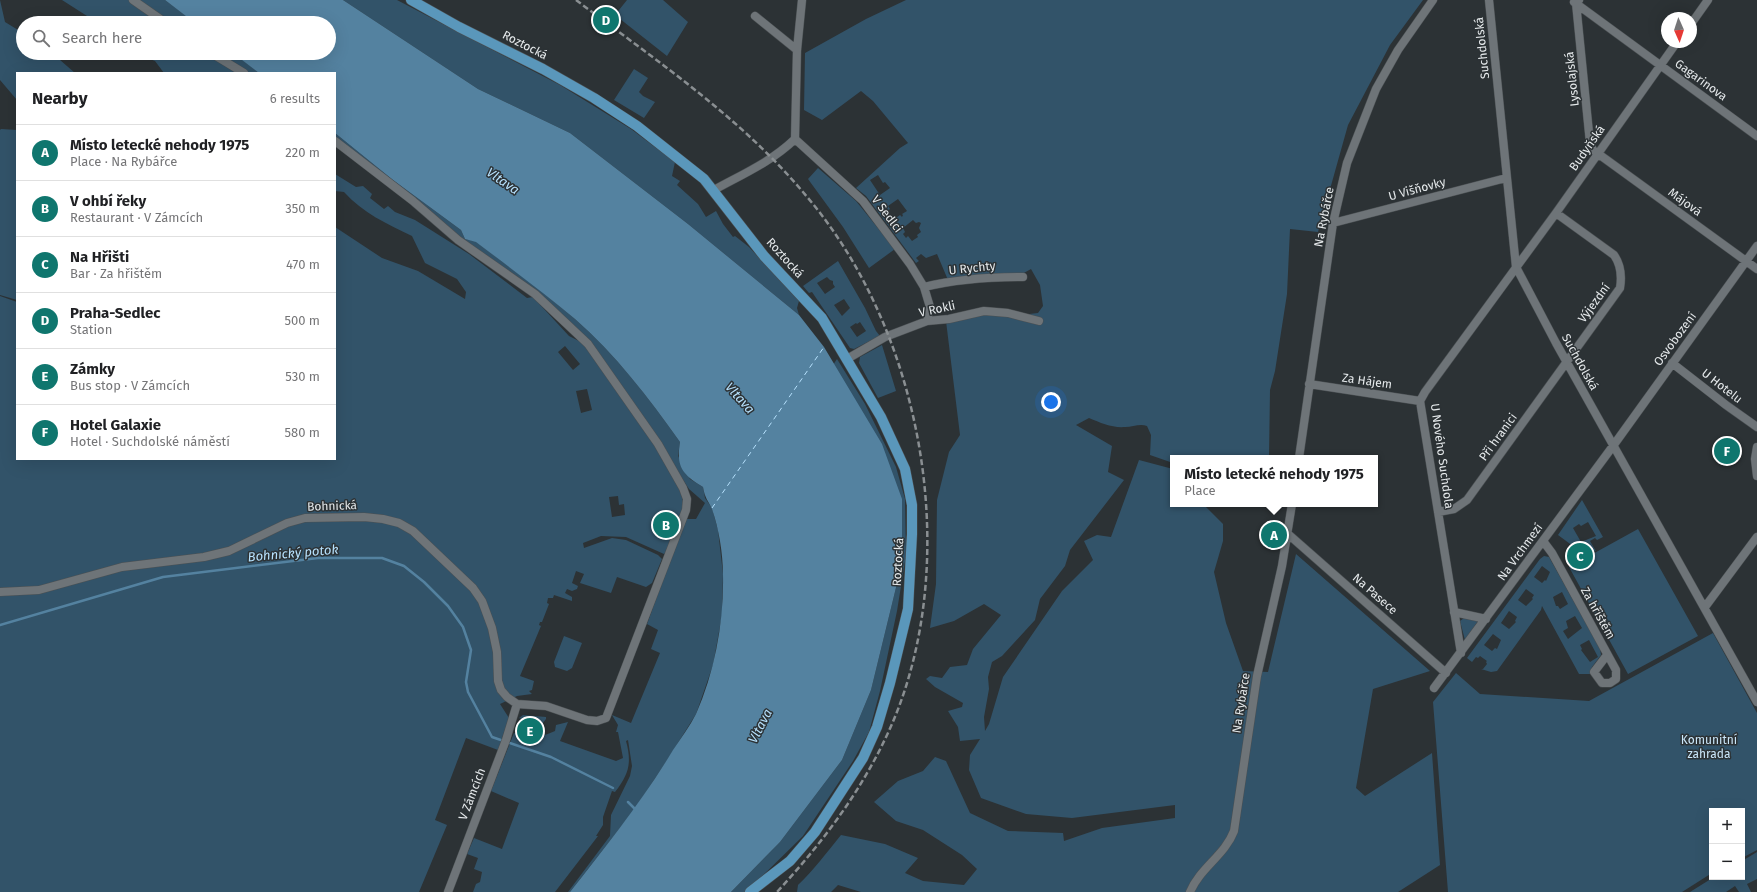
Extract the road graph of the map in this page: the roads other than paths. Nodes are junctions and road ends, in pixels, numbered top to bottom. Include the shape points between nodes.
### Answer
1 (133, 0) edge
2 (411, 0) edge
3 (802, 0) edge
4 (1433, 0) edge
5 (1489, 0) edge
6 (1708, 0) edge
7 (1576, 1) edge
8 (156, 16) edge
9 (755, 16) dead end
10 (1697, 16) edge
11 (1673, 48) edge
12 (797, 50) junction
13 (223, 60) edge
14 (1660, 65) junction
15 (242, 72) edge
16 (1757, 136) edge
17 (795, 139) junction
18 (336, 142) edge
19 (1598, 154) junction
20 (1506, 178) junction
21 (714, 190) junction
22 (1556, 213) junction
23 (1334, 223) junction
24 (1757, 246) edge
25 (1746, 261) junction
26 (1516, 267) junction
27 (1757, 269) edge
28 (1023, 277) dead end
29 (924, 287) junction
30 (927, 321) junction
31 (1039, 321) dead end
32 (847, 359) junction
33 (1566, 361) junction
34 (1672, 363) junction
35 (1309, 384) junction
36 (1420, 401) junction
37 (1757, 427) edge
38 (1614, 446) junction
39 (1757, 447) edge
40 (1299, 455) edge
41 (1757, 476) edge
42 (1292, 507) edge
43 (1438, 512) junction
44 (1288, 534) junction
45 (1757, 537) edge
46 (1543, 540) junction
47 (0, 592) edge
48 (1705, 607) junction
49 (1454, 612) junction
50 (1486, 619) junction
51 (1461, 652) junction
52 (1607, 655) dead end
53 (1446, 673) junction
54 (1434, 688) dead end
55 (1757, 702) edge
56 (517, 704) junction
57 (448, 892) edge
58 (750, 892) edge
59 (1190, 892) edge

1 - 8 street
2 - 21 main road, Roztocká via 594,98 677,156
3 - 12 street
4 - 23 street, Na Rybářce via 1398,50 1376,89 1347,162
5 - 20 street, Suchdolská
6 - 10 street
7 - 14 street, Gagarinova
7 - 19 street, Lysolajská via 1590,143
9 - 12 street
11 - 14 street, Budyňská
12 - 17 street
13 - 15 street
14 - 16 street, Gagarinova
14 - 19 street, Budyňská
17 - 21 street via 762,165
17 - 29 street, V Sedlci via 863,200
18 - 56 street via 413,201 458,240 535,294 588,344 658,444 687,499 686,510 606,718 597,721 587,720 546,706
19 - 22 street, Budyňská
19 - 25 street, Májová
20 - 23 street, U Višňovky
20 - 26 street, Suchdolská
21 - 32 main road, Roztocká via 764,256 822,318
22 - 26 street, Budyňská
22 - 33 street, Výjezdní via 1614,255 1622,280 1620,288
23 - 35 street, Na Rybářce
24 - 25 street, Osvobození
25 - 27 street, Májová
25 - 34 street, Osvobození
26 - 33 street, Suchdolská
26 - 36 street, U Nového Suchdola
28 - 29 street, U Rychty via 951,281
29 - 30 street, V Sedlci via 930,307
30 - 31 street, V Rokli via 984,311 1008,313
30 - 32 street, V Rokli via 885,337
32 - 58 main road, Roztocká via 881,417 906,469 912,534 908,609 890,683 871,742 842,793 815,832 794,856
33 - 38 street, Suchdolská
33 - 43 street, Při hranici via 1560,373 1467,500 1454,509
34 - 37 street, U Hotelu
34 - 38 street, Osvobození
35 - 36 street, Za Hájem
35 - 40 street, Na Rybářce
36 - 43 street, U Nového Suchdola
38 - 46 street, Na Vrchmezí
38 - 48 street, Suchdolská
39 - 41 street
42 - 44 street, Na Rybářce
43 - 49 street, U Nového Suchdola
44 - 53 street, Na Pasece
44 - 59 street, Na Rybářce via 1257,676 1234,831 1230,842 1210,863
45 - 48 street
46 - 50 street, Na Vrchmezí
46 - 52 street, Za hřištěm
47 - 56 street, Bohnická via 39,590 122,567 204,557 229,551 305,518 383,519 399,523 413,532 474,588 492,628 501,690
48 - 55 street, Suchdolská
49 - 50 street
49 - 51 street, U Nového Suchdola
50 - 51 street, Na Vrchmezí
51 - 53 street, Na Vrchmezí
53 - 54 street, Na Vrchmezí
56 - 57 street, V Zámcích

